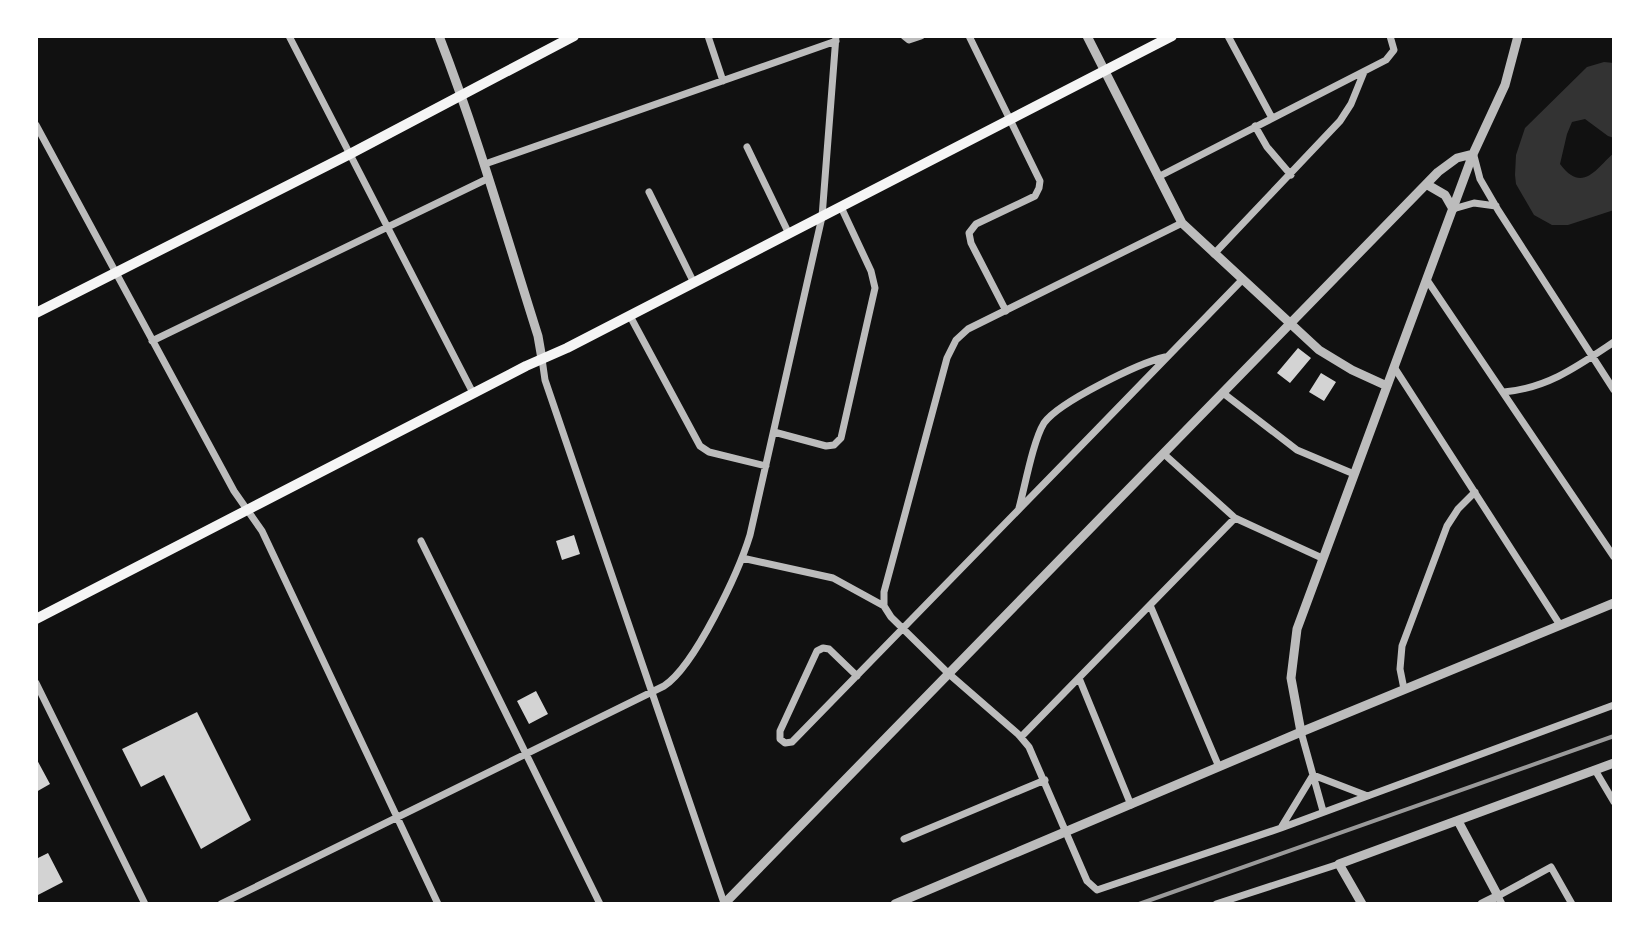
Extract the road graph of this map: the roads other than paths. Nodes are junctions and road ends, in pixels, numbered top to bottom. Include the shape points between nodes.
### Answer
1 (289, 36) edge
2 (439, 36) edge
3 (574, 36) edge
4 (708, 36) edge
5 (904, 36) edge
6 (921, 36) edge
7 (969, 36) edge
8 (1087, 36) edge
9 (1172, 36) edge
10 (1228, 36) edge
11 (1390, 36) edge
12 (1518, 36) edge
13 (836, 38) edge
14 (1105, 71) junction
15 (1365, 71) junction
16 (723, 81) junction
17 (462, 95) junction
18 (1272, 118) junction
19 (1010, 120) junction
20 (36, 125) edge
21 (1255, 126) junction
22 (747, 147) dead end
23 (350, 154) junction
24 (1473, 154) junction
25 (485, 164) junction
26 (1291, 175) junction
27 (1158, 177) junction
28 (489, 178) junction
29 (1426, 184) junction
30 (649, 192) dead end
31 (1496, 206) junction
32 (841, 207) junction
33 (1453, 209) junction
34 (822, 217) junction
35 (1182, 223) junction
36 (387, 227) junction
37 (789, 234) junction
38 (1214, 254) junction
39 (115, 273) junction
40 (1242, 280) junction
41 (1427, 280) junction
42 (694, 283) junction
43 (1006, 311) junction
44 (36, 313) edge
45 (630, 316) junction
46 (1290, 324) junction
47 (152, 341) junction
48 (1614, 342) edge
49 (1593, 356) junction
50 (1167, 357) junction
51 (542, 359) junction
52 (1394, 367) junction
53 (1387, 386) junction
54 (1614, 390) edge
55 (1504, 392) junction
56 (473, 393) junction
57 (1223, 393) junction
58 (774, 432) junction
59 (1164, 454) junction
60 (766, 466) junction
61 (1354, 474) junction
62 (1475, 492) junction
63 (247, 510) junction
64 (1017, 512) junction
65 (1235, 518) junction
66 (421, 541) dead end
67 (1614, 557) edge
68 (742, 558) junction
69 (1322, 558) junction
70 (1614, 603) edge
71 (1150, 605) junction
72 (884, 606) junction
73 (36, 619) edge
74 (1560, 625) junction
75 (903, 629) junction
76 (949, 674) junction
77 (857, 676) junction
78 (1079, 678) junction
79 (36, 683) edge
80 (1404, 689) junction
81 (652, 691) junction
82 (1614, 705) edge
83 (1301, 732) junction
84 (1021, 737) junction
85 (527, 753) junction
86 (1614, 763) edge
87 (1219, 767) junction
88 (1595, 770) junction
89 (1313, 775) junction
90 (1045, 780) junction
91 (1365, 795) junction
92 (1614, 802) edge
93 (1131, 805) junction
94 (1323, 811) junction
95 (397, 817) junction
96 (1458, 821) junction
97 (1281, 828) junction
98 (1067, 833) junction
99 (904, 839) dead end
100 (1339, 864) junction
101 (1500, 900) edge
102 (145, 904) edge
103 (221, 904) edge
104 (438, 904) edge
105 (600, 904) edge
106 (724, 904) edge
107 (895, 904) edge
108 (1216, 904) edge
109 (1362, 904) edge
110 (1482, 904) edge
111 (1572, 904) edge

1 - 23 street
2 - 17 street
3 - 17 main road
4 - 16 street
5 - 6 street
7 - 19 street
8 - 14 street
9 - 14 main road
10 - 18 street
11 - 15 street via 1393,53
12 - 24 street via 1505,85
13 - 16 street
13 - 34 street
14 - 19 main road
14 - 27 street
15 - 18 street
15 - 26 street via 1340,121
16 - 25 street
17 - 23 main road
17 - 25 street
18 - 21 street
19 - 32 main road
19 - 43 street via 1039,188 1031,198 976,224 969,238
20 - 39 street
21 - 26 street
21 - 27 street
22 - 37 street
23 - 36 street
23 - 39 main road
24 - 29 street via 1451,161
24 - 31 street
24 - 33 street
25 - 28 street
26 - 38 street
27 - 35 street
28 - 36 street
28 - 51 street
29 - 33 street via 1445,195
29 - 46 street
30 - 42 street
31 - 33 street via 1474,203
31 - 49 street
32 - 34 main road
32 - 58 street via 875,288 841,438 826,446
33 - 41 street
34 - 37 main road
34 - 58 street
35 - 38 street
35 - 43 street
36 - 47 street
36 - 56 street
37 - 42 main road
38 - 40 street
39 - 44 main road
39 - 47 street
40 - 46 street
40 - 50 street
41 - 52 street
41 - 55 street
42 - 45 main road
43 - 72 street via 961,334 949,351
45 - 51 main road
45 - 60 street via 700,446
46 - 53 street via 1335,361
46 - 57 street
47 - 63 street
48 - 49 street
49 - 54 street
49 - 55 street via 1545,384
50 - 64 street
50 - 64 street via 1054,412 1041,429
51 - 56 main road
51 - 81 street
52 - 53 street
52 - 62 street
53 - 61 street
55 - 67 street
56 - 63 main road
57 - 59 street
57 - 61 street via 1297,450
58 - 60 street
59 - 65 street
59 - 76 street
60 - 68 street
61 - 69 street
62 - 74 street
62 - 80 street via 1447,526 1405,638 1399,662
63 - 73 main road
63 - 95 street via 269,545
64 - 75 street
65 - 69 street
65 - 71 street
66 - 85 street
68 - 72 street via 833,578
68 - 81 street via 679,673
69 - 83 street via 1293,645 1293,696
70 - 74 street
71 - 78 street
71 - 87 street
72 - 75 street
74 - 80 street
75 - 76 street
75 - 77 street
76 - 84 street
76 - 106 street
77 - 77 street via 829,649 817,651 780,739 792,742
78 - 84 street
78 - 93 street
79 - 102 street
80 - 83 street
81 - 85 street
81 - 106 street
82 - 91 street
83 - 87 street
83 - 89 street
84 - 90 street
85 - 95 street
85 - 105 street
86 - 88 street
87 - 93 street
88 - 92 street
88 - 96 street
89 - 91 street
89 - 94 street
89 - 97 street
90 - 98 street
90 - 99 street
91 - 94 street
93 - 98 street
94 - 97 street
95 - 103 street
95 - 104 street
96 - 100 street
96 - 101 street
97 - 98 street via 1102,890 1092,889
98 - 107 street
100 - 108 street
100 - 109 street
101 - 110 street
101 - 111 street via 1551,867

